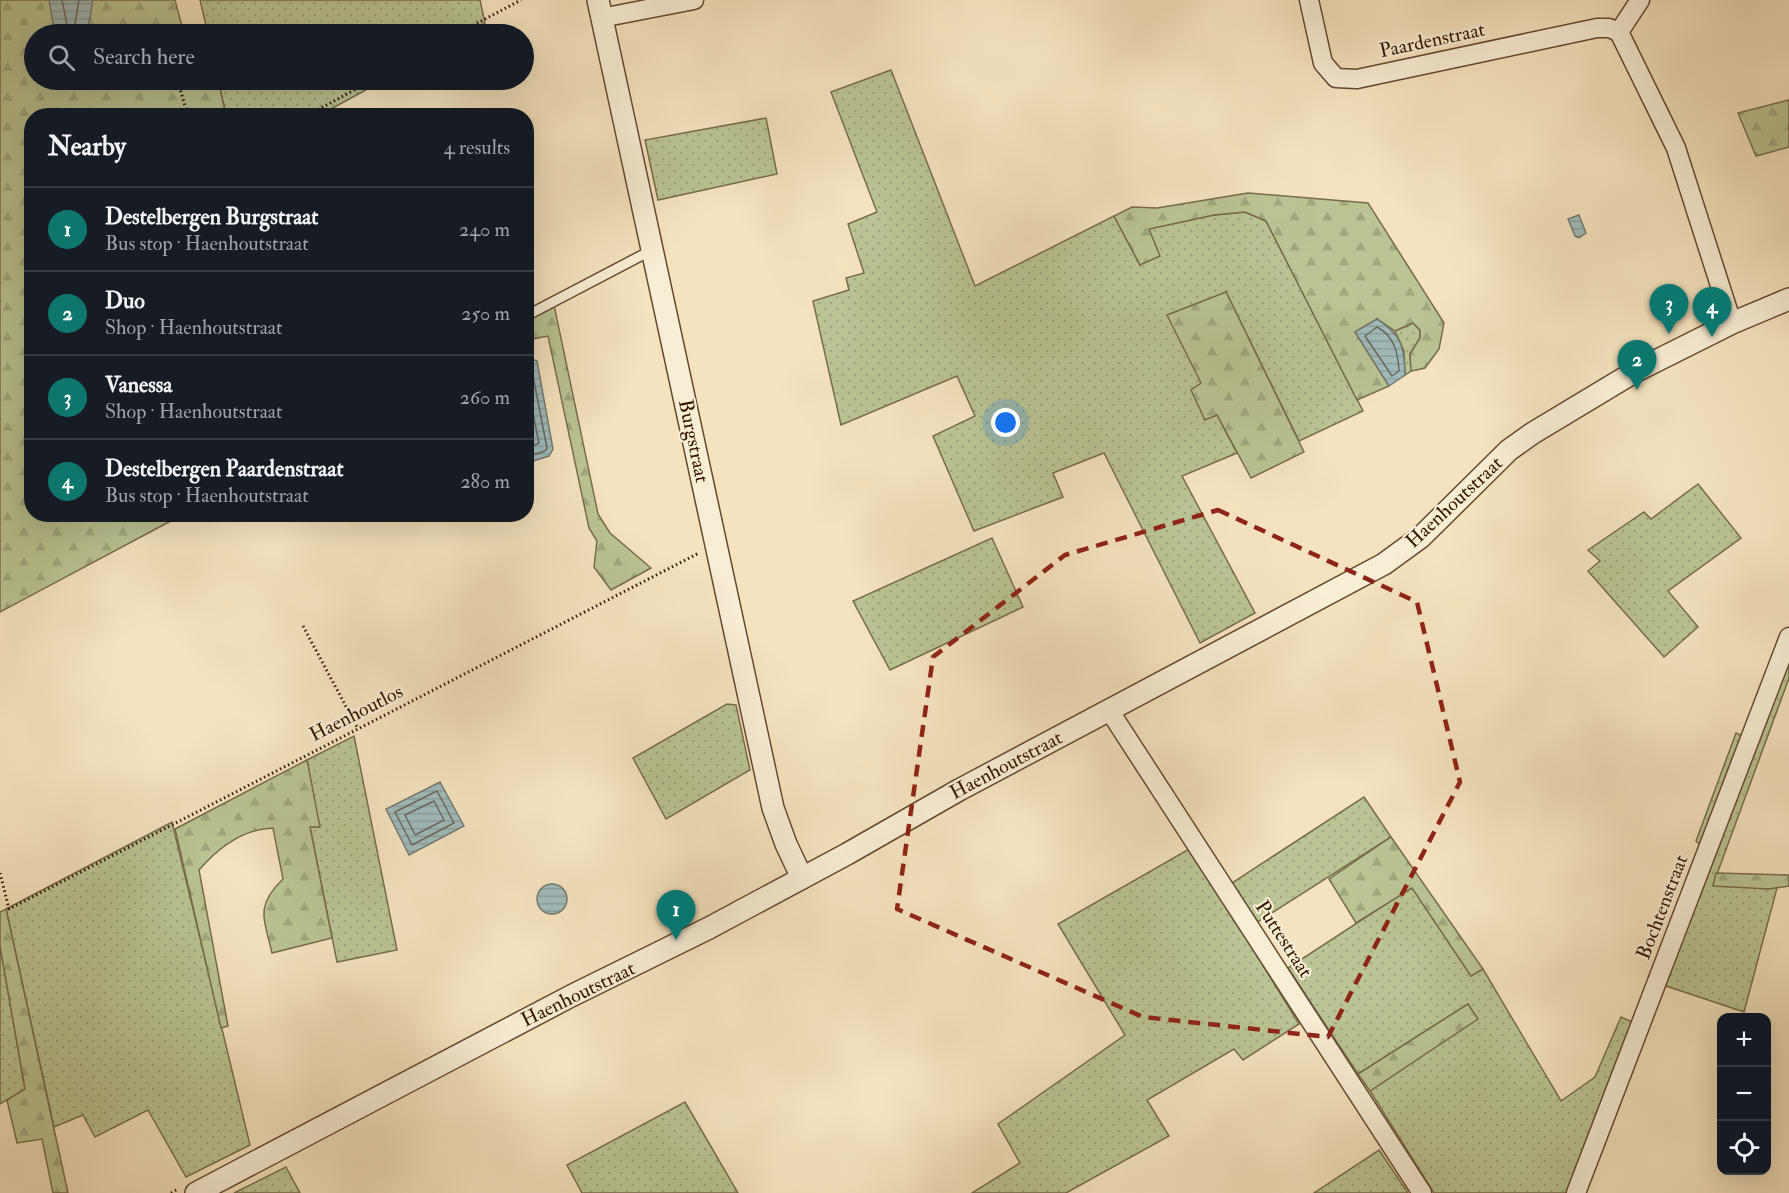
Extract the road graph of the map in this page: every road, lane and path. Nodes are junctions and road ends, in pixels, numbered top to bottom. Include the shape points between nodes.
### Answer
1 (521, 0) edge
2 (694, 0) edge
3 (1309, 0) edge
4 (1640, 0) edge
5 (599, 9) edge
6 (476, 24) edge
7 (1619, 32) junction
8 (180, 90) edge
9 (354, 90) edge
10 (186, 108) edge
11 (321, 108) edge
12 (652, 250) junction
13 (1789, 299) edge
14 (534, 312) edge
15 (1732, 323) junction
16 (716, 544) junction
17 (303, 626) dead end
18 (1789, 637) edge
19 (1109, 710) junction
20 (358, 729) junction
21 (0, 873) edge
22 (802, 878) junction
23 (196, 1193) edge
24 (1422, 1193) edge
25 (1576, 1193) edge

1 - 6 path
2 - 5 street
3 - 7 street, Paardenstraat via 1323,63 1336,78 1356,79 1597,28
4 - 7 street
5 - 12 street, Burgstraat
7 - 15 street via 1676,148
8 - 10 path
9 - 11 path
12 - 14 lane
12 - 16 street, Burgstraat
13 - 15 street, Haenhoutstraat
15 - 19 street, Haenhoutstraat via 1636,372 1533,433 1509,450 1421,537 1384,564
16 - 20 path, Haenhoutlos
16 - 22 street, Burgstraat via 773,808
17 - 20 path
18 - 25 street, Bochtenstraat
19 - 22 street, Haenhoutstraat
19 - 24 street, Puttestraat
20 - 21 path, Haenhoutlos via 9,909
22 - 23 street, Haenhoutstraat

